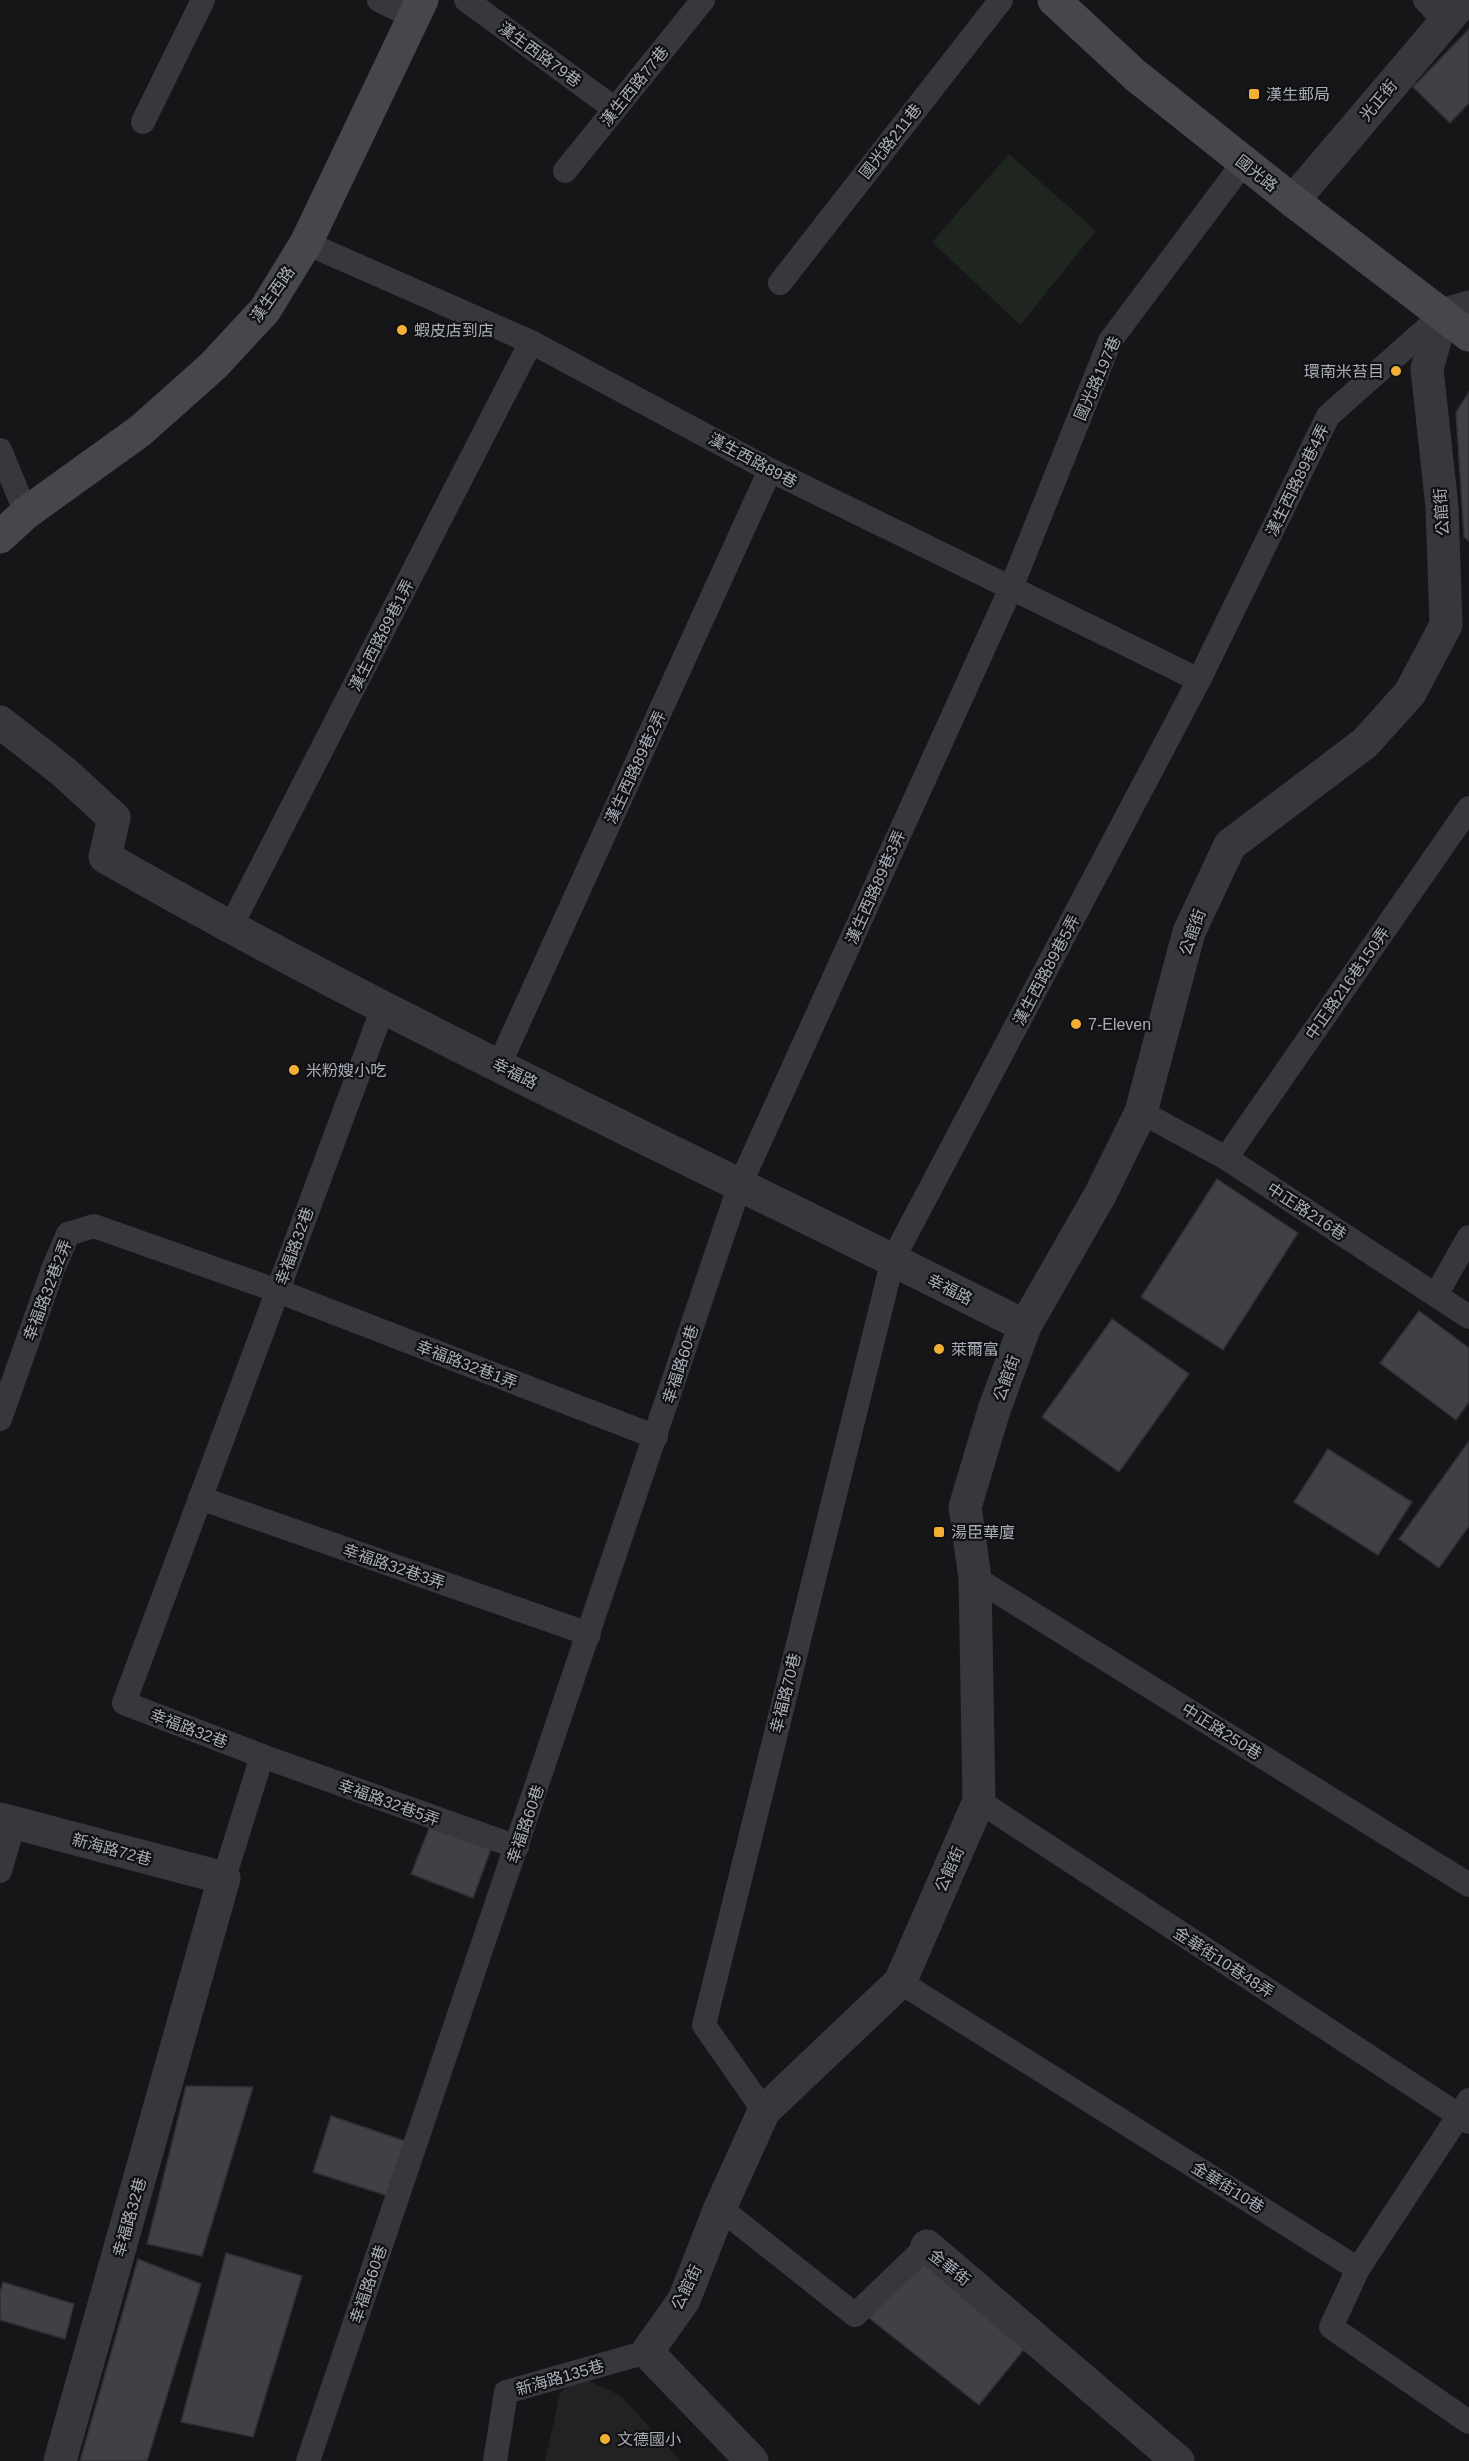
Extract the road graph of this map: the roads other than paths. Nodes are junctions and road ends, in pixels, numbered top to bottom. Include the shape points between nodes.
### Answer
1 (203, 0) edge
2 (378, 0) edge
3 (466, 0) edge
4 (703, 0) edge
5 (1001, 0) edge
6 (1054, 0) edge
7 (1444, 7) edge
8 (418, 8) edge
9 (615, 109) junction
10 (143, 123) dead end
11 (1244, 162) junction
12 (565, 171) dead end
13 (1293, 201) junction
14 (306, 243) junction
15 (780, 283) dead end
16 (1455, 311) edge
17 (1469, 335) edge
18 (531, 342) junction
19 (0, 450) edge
20 (770, 470) junction
21 (26, 513) junction
22 (0, 537) edge
23 (1011, 588) junction
24 (1199, 680) junction
25 (0, 722) edge
26 (1469, 808) edge
27 (230, 928) junction
28 (383, 1008) junction
29 (499, 1065) junction
30 (1141, 1112) junction
31 (1226, 1158) junction
32 (739, 1187) junction
33 (1469, 1238) edge
34 (893, 1260) junction
35 (278, 1291) junction
36 (1436, 1296) junction
37 (1469, 1317) edge
38 (1025, 1326) junction
39 (0, 1419) edge
40 (656, 1437) junction
41 (200, 1498) junction
42 (975, 1578) junction
43 (589, 1634) junction
44 (262, 1756) junction
45 (979, 1801) junction
46 (7, 1821) edge
47 (517, 1847) junction
48 (0, 1871) edge
49 (224, 1878) junction
50 (1469, 1884) edge
51 (900, 1982) junction
52 (764, 2111) junction
53 (1466, 2113) edge
54 (720, 2208) junction
55 (927, 2246) joint
56 (1358, 2269) junction
57 (647, 2352) junction
58 (1469, 2422) edge
59 (60, 2461) edge
60 (308, 2461) edge
61 (495, 2461) edge
62 (752, 2461) edge
63 (1178, 2461) edge

1 - 10 lane
2 - 8 lane
3 - 9 lane, 漢生西路79巷
4 - 9 lane, 漢生西路77巷
5 - 15 lane, 國光路211巷
6 - 11 street, 國光路 via 1135,75
7 - 13 street, 光正街
8 - 14 street, 漢生西路
9 - 12 lane, 漢生西路77巷
11 - 13 street, 國光路
11 - 23 lane, 國光路197巷 via 1110,341
13 - 16 street, 國光路
14 - 18 lane, 漢生西路89巷
14 - 21 street, 漢生西路 via 265,310 213,366 140,431
16 - 17 street, 國光路
16 - 24 lane, 漢生西路89巷4弄 via 1328,417
16 - 30 street, 公館街 via 1427,369 1442,507 1446,625 1410,693 1365,743 1230,845 1189,932
18 - 20 lane, 漢生西路89巷
18 - 27 lane, 漢生西路89巷1弄
19 - 21 lane
20 - 23 lane, 漢生西路89巷
20 - 29 lane, 漢生西路89巷2弄
21 - 22 street, 漢生西路
23 - 24 lane, 漢生西路89巷
23 - 32 lane, 漢生西路89巷3弄
24 - 34 lane, 漢生西路89巷5弄
25 - 27 street, 幸福路 via 114,818 105,857
26 - 31 lane, 中正路216巷150弄
27 - 28 street, 幸福路
28 - 29 street, 幸福路
28 - 35 lane, 幸福路32巷
29 - 32 street, 幸福路
30 - 31 lane, 中正路216巷
30 - 38 street, 公館街 via 1100,1195
31 - 36 lane, 中正路216巷
32 - 34 street, 幸福路
32 - 40 lane, 幸福路60巷
33 - 36 lane
34 - 38 street, 幸福路
34 - 52 lane, 幸福路70巷 via 704,2025
35 - 39 lane, 幸福路32巷2弄 via 94,1226 68,1234
35 - 40 lane, 幸福路32巷1弄
35 - 41 lane, 幸福路32巷
36 - 37 lane, 中正路216巷
38 - 42 street, 公館街 via 965,1507
40 - 43 lane, 幸福路60巷
41 - 43 lane, 幸福路32巷3弄
41 - 44 lane, 幸福路32巷 via 124,1703
42 - 45 street, 公館街
42 - 50 lane, 中正路250巷
43 - 47 lane, 幸福路60巷
44 - 47 lane, 幸福路32巷5弄
44 - 49 lane, 幸福路32巷
45 - 51 street, 公館街
45 - 53 lane, 金華街10巷48弄
46 - 48 lane
46 - 49 street, 新海路72巷
47 - 60 lane, 幸福路60巷
49 - 59 street, 幸福路32巷
51 - 52 street, 公館街
51 - 56 lane, 金華街10巷
52 - 54 street, 公館街
53 - 56 lane
54 - 55 lane, 金華街 via 855,2315
54 - 57 street, 公館街 via 684,2300
55 - 63 street, 金華街
56 - 58 lane via 1331,2327
57 - 61 lane, 新海路135巷 via 506,2391
57 - 62 street

